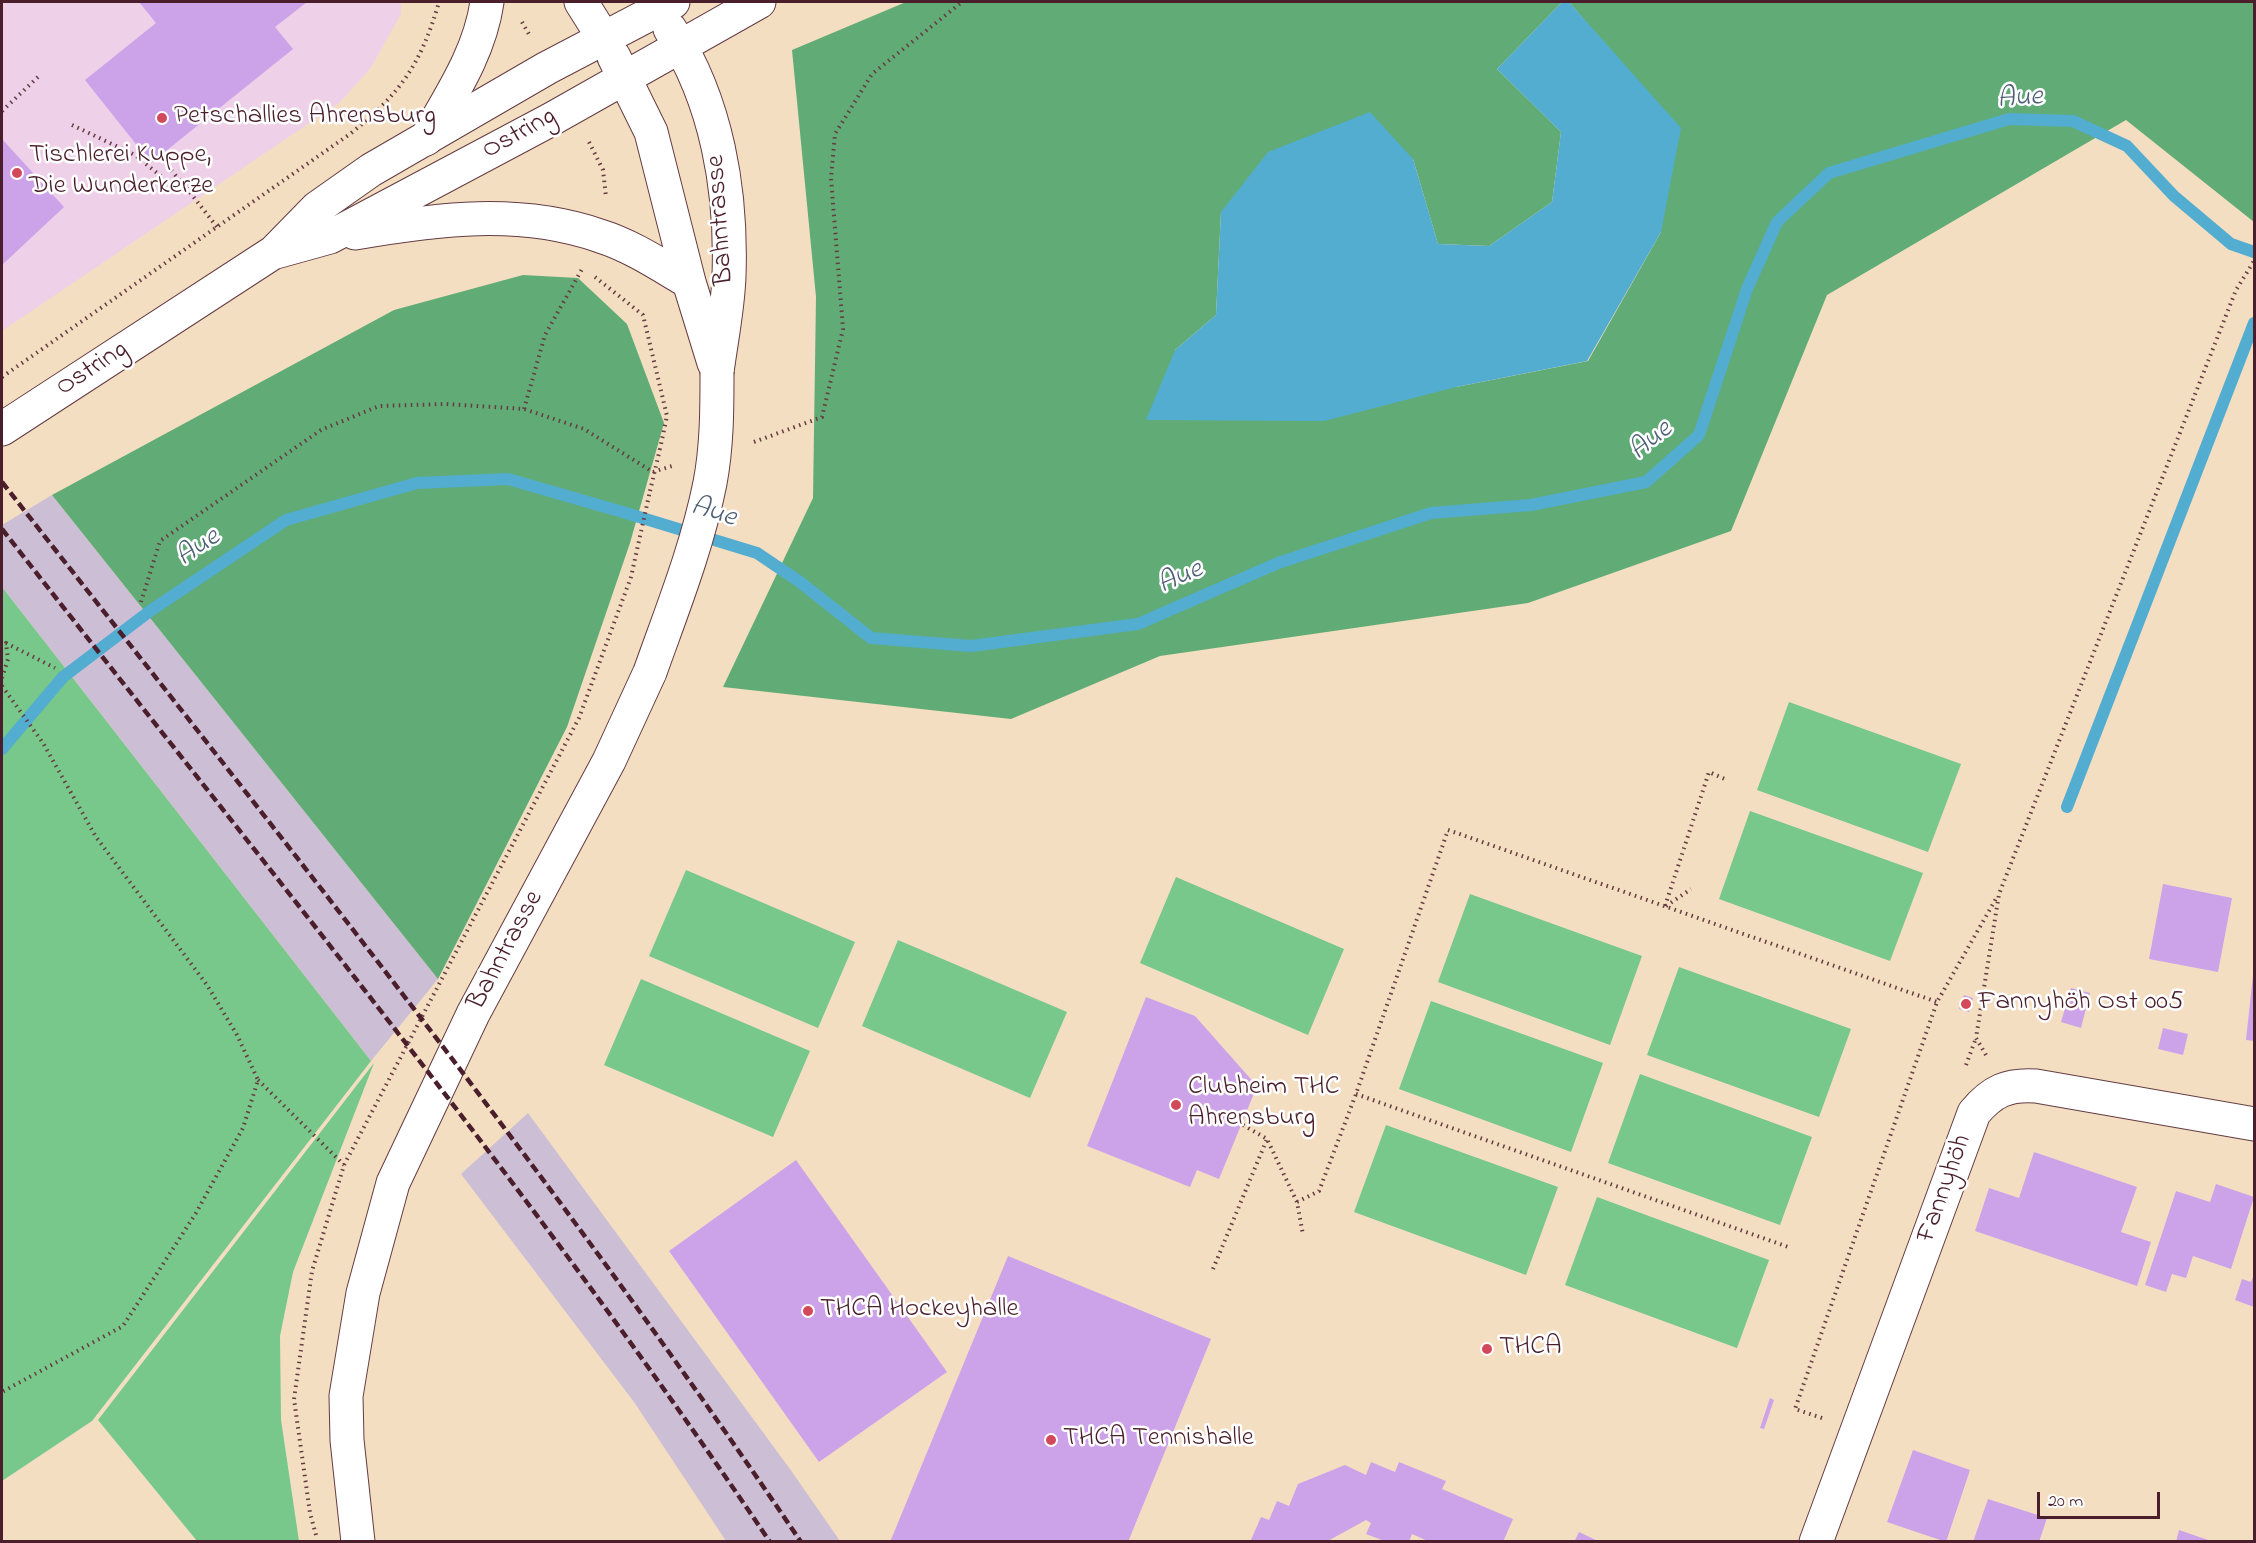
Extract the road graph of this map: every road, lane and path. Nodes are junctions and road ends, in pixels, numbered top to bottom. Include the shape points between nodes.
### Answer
1 (439, 2) edge
2 (487, 2) edge
3 (581, 2) edge
4 (759, 2) edge
5 (962, 2) edge
6 (660, 4) edge
7 (603, 38) junction
8 (681, 47) junction
9 (625, 76) junction
10 (38, 77) dead end
11 (2, 111) edge
12 (72, 125) dead end
13 (426, 139) junction
14 (160, 156) dead end
15 (185, 186) junction
16 (217, 227) junction
17 (330, 237) junction
18 (274, 252) junction
19 (2254, 261) edge
20 (689, 282) junction
21 (717, 372) junction
22 (2, 377) edge
23 (524, 409) junction
24 (2, 429) edge
25 (776, 436) dead end
26 (653, 472) dead end
27 (638, 546) dead end
28 (141, 602) dead end
29 (55, 668) dead end
30 (2, 678) edge
31 (2, 686) edge
32 (1726, 780) dead end
33 (1691, 889) dead end
34 (1999, 894) junction
35 (1665, 906) junction
36 (1937, 1002) junction
37 (258, 1080) junction
38 (2004, 1087) junction
39 (1356, 1094) junction
40 (2254, 1124) edge
41 (1243, 1125) dead end
42 (1267, 1139) junction
43 (344, 1165) dead end
44 (1297, 1202) junction
45 (1304, 1235) dead end
46 (1788, 1247) dead end
47 (1213, 1269) dead end
48 (1802, 1389) dead end
49 (2, 1392) edge
50 (310, 1513) dead end
51 (318, 1542) edge
52 (358, 1542) edge
53 (1816, 1542) edge

1 - 16 path via 413,71 382,108
2 - 13 main road via 481,35
3 - 7 main road, Bahntrasse
4 - 8 main road, Ostring
5 - 25 path via 872,74 835,134 831,178 843,329 822,417
6 - 7 main road, Ostring
6 - 8 main road, Bahntrasse
7 - 9 main road, Bahntrasse
7 - 13 main road, Ostring
8 - 9 main road, Ostring
8 - 21 main road, Bahntrasse via 704,95 726,192 729,277
9 - 17 main road, Ostring
9 - 20 main road, Bahntrasse via 651,132
10 - 11 path
12 - 15 path via 135,155 168,182
13 - 18 main road, Ostring via 317,207
14 - 15 path
15 - 16 path
16 - 22 path
17 - 18 main road, Ostring
17 - 20 main road via 444,219 518,220 600,236 642,254
18 - 24 main road, Ostring
19 - 34 path via 2236,290
20 - 21 main road, Bahntrasse
21 - 52 main road, Bahntrasse, bridge via 717,432 710,483 693,548 650,672 609,761 473,1014 393,1183 363,1293 346,1396 346,1440
23 - 26 path via 584,429
23 - 27 path, bridge via 545,335 582,267 643,315 667,416
23 - 28 path via 446,404 379,406 321,430 160,541
29 - 30 path via 6,643 8,659
31 - 37 path via 43,743 96,837 207,985
32 - 35 path via 1709,772
33 - 35 path
34 - 36 path
34 - 38 path via 1976,1038
35 - 36 path
35 - 39 path via 1448,831
36 - 48 path
37 - 43 path
37 - 49 path via 243,1128 196,1214 123,1326
38 - 40 main road via 2036,1086
38 - 53 main road, Fannyhöh via 1986,1098 1974,1113
39 - 44 path via 1319,1191
39 - 46 path
41 - 42 path
42 - 44 path
42 - 47 path
44 - 45 path
50 - 51 path

